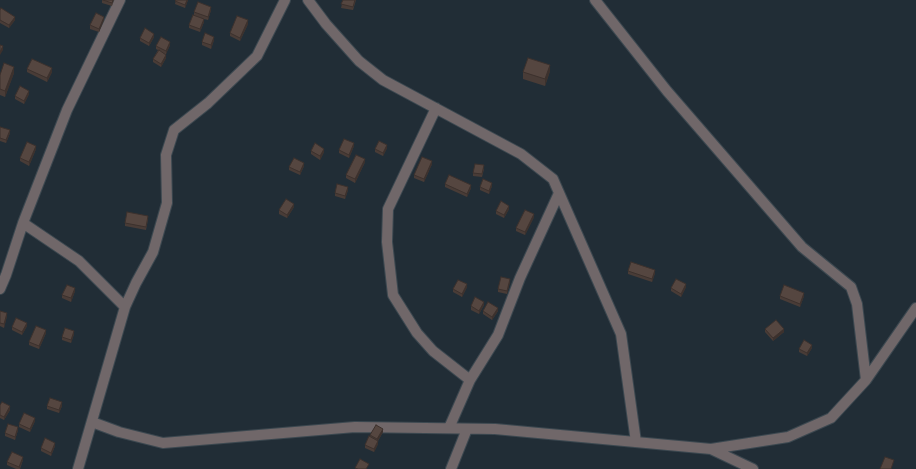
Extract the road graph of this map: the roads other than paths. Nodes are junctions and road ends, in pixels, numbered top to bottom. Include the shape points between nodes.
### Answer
1 (120, 0) edge
2 (285, 0) edge
3 (308, 0) edge
4 (595, 0) edge
5 (436, 108) junction
6 (559, 193) junction
7 (23, 223) junction
8 (0, 289) edge
9 (126, 307) junction
10 (916, 308) edge
11 (470, 380) junction
12 (866, 380) junction
13 (92, 422) junction
14 (449, 428) junction
15 (467, 429) junction
16 (636, 442) junction
17 (711, 449) junction
18 (78, 469) edge
19 (451, 469) edge
20 (752, 469) edge

1 - 7 street via 67,110
2 - 9 street via 257,56 208,103 174,130 166,155 167,203 153,252
3 - 5 street via 359,61 383,80
4 - 12 street via 667,91 802,247 851,287 857,304
5 - 6 street via 521,154 553,179
5 - 11 street via 388,209 387,242 394,296 417,333 433,351
6 - 11 street via 520,278 498,335
6 - 16 street via 621,334
7 - 8 street
7 - 9 street via 80,261
9 - 13 street
10 - 12 street
11 - 14 street
12 - 17 street via 831,418 788,437
13 - 14 street via 163,443 355,427
13 - 18 street
14 - 15 street
15 - 16 street via 494,429
15 - 19 street
16 - 17 street
17 - 20 street

